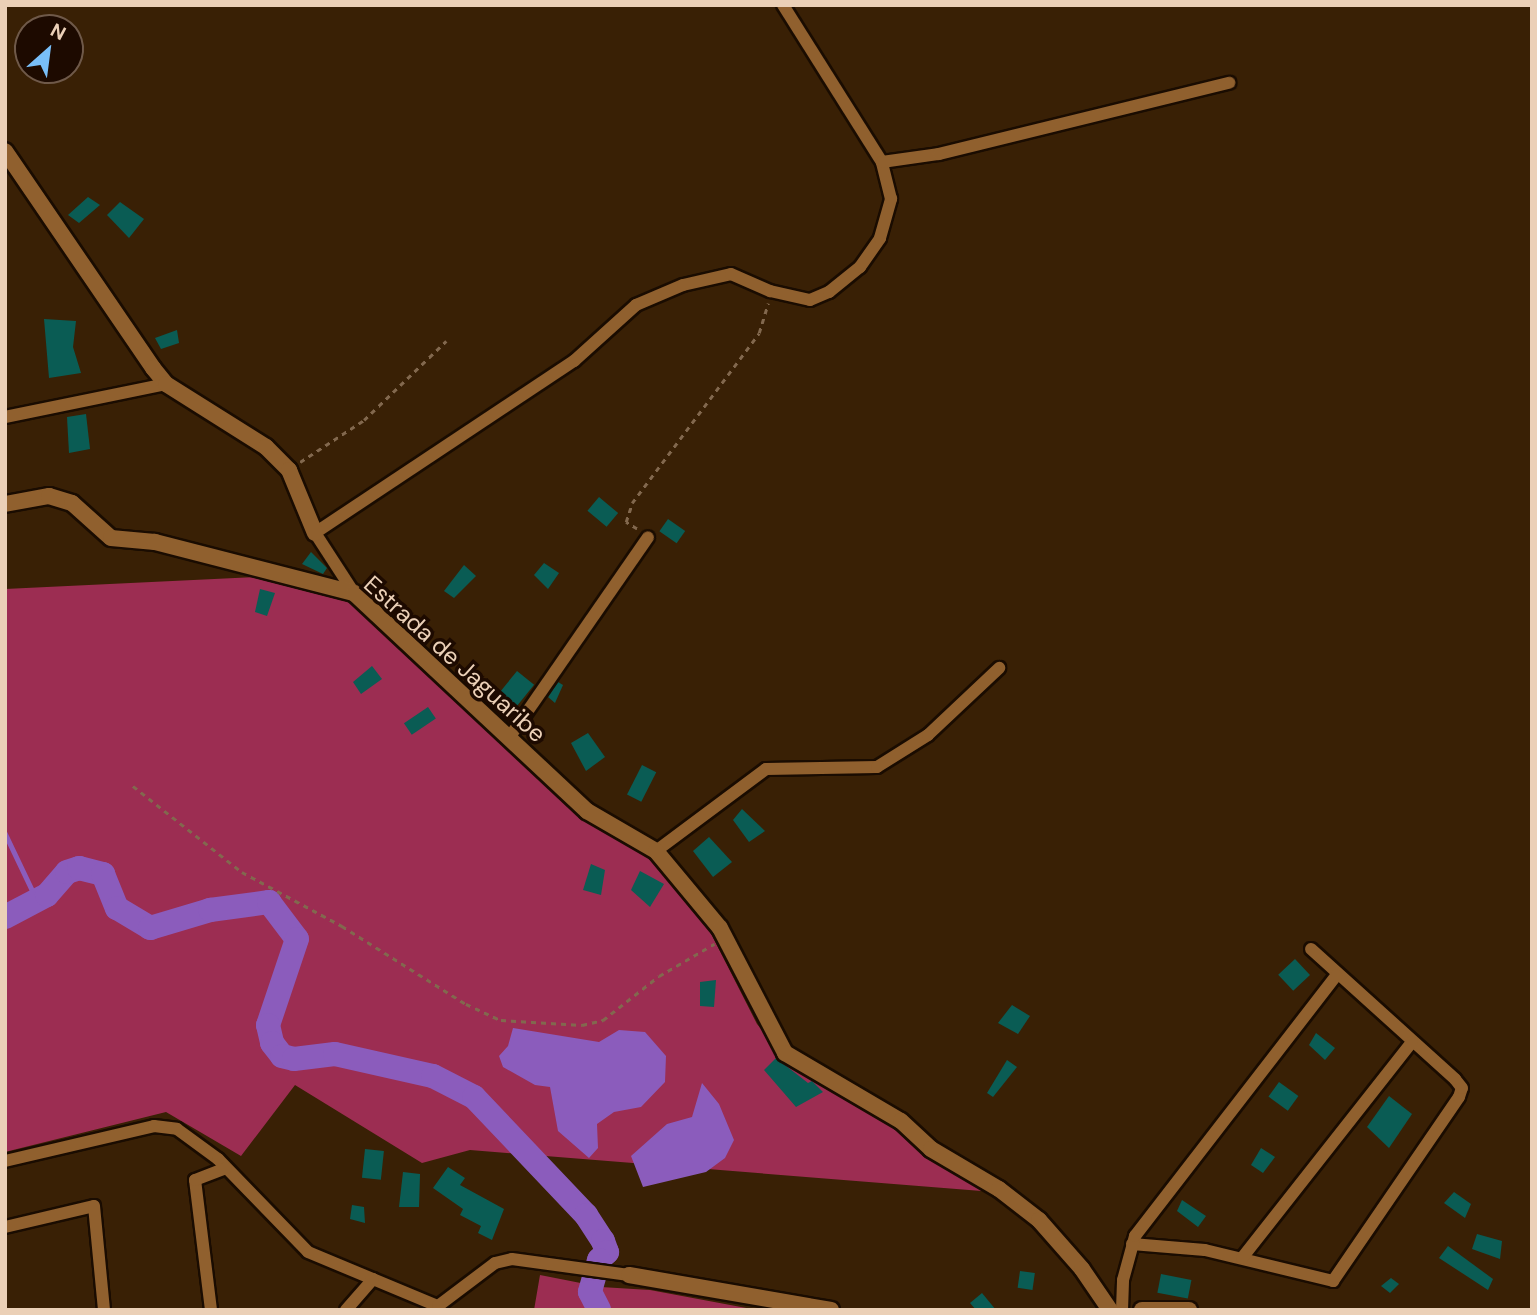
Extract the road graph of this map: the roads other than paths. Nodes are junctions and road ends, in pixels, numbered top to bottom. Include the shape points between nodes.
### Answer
1 (783, 5) edge
2 (1229, 83) dead end
3 (5, 151) edge
4 (882, 162) junction
5 (166, 384) junction
6 (5, 417) edge
7 (5, 505) edge
8 (315, 533) junction
9 (648, 537) road end
10 (354, 593) junction
11 (999, 667) dead end
12 (509, 738) junction
13 (656, 851) junction
14 (1311, 949) dead end
15 (1336, 976) junction
16 (1412, 1042) junction
17 (5, 1161) edge
18 (226, 1168) junction
19 (5, 1227) edge
20 (1132, 1244) junction
21 (1242, 1258) junction
22 (629, 1275) joint
23 (373, 1279) junction
24 (438, 1308) edge
25 (104, 1310) edge
26 (211, 1310) edge
27 (346, 1310) edge
28 (831, 1310) edge
29 (1110, 1310) edge
30 (1122, 1310) edge
31 (1142, 1310) edge
32 (1189, 1310) edge

1 - 4 street
2 - 4 street via 939,154
3 - 5 street via 131,340
4 - 8 street via 891,199 887,220 860,267 830,292 810,300 732,274 656,294 636,305 575,361
5 - 6 street
5 - 8 street via 266,447 289,470
7 - 10 street, Estrada de Jaguaribe via 49,496 72,503 111,538 155,542
8 - 10 street
9 - 12 street
10 - 12 street, Estrada de Jaguaribe
11 - 13 street via 928,735 877,767 766,769
12 - 13 street, Estrada de Jaguaribe via 587,811
13 - 29 street, Estrada de Jaguaribe via 726,938 785,1053 901,1121 931,1149 999,1189 1039,1220
14 - 15 street
15 - 16 street
15 - 20 street
16 - 21 street
16 - 21 street via 1455,1079 1461,1093 1338,1278 1323,1282
17 - 18 street via 153,1126 177,1129 198,1140
18 - 23 street via 308,1252
18 - 26 street via 195,1180
19 - 25 street via 94,1206
20 - 21 street via 1186,1247
20 - 30 street via 1123,1280
22 - 24 street via 512,1259 495,1263
22 - 28 street
23 - 24 street
23 - 27 street
31 - 32 street

